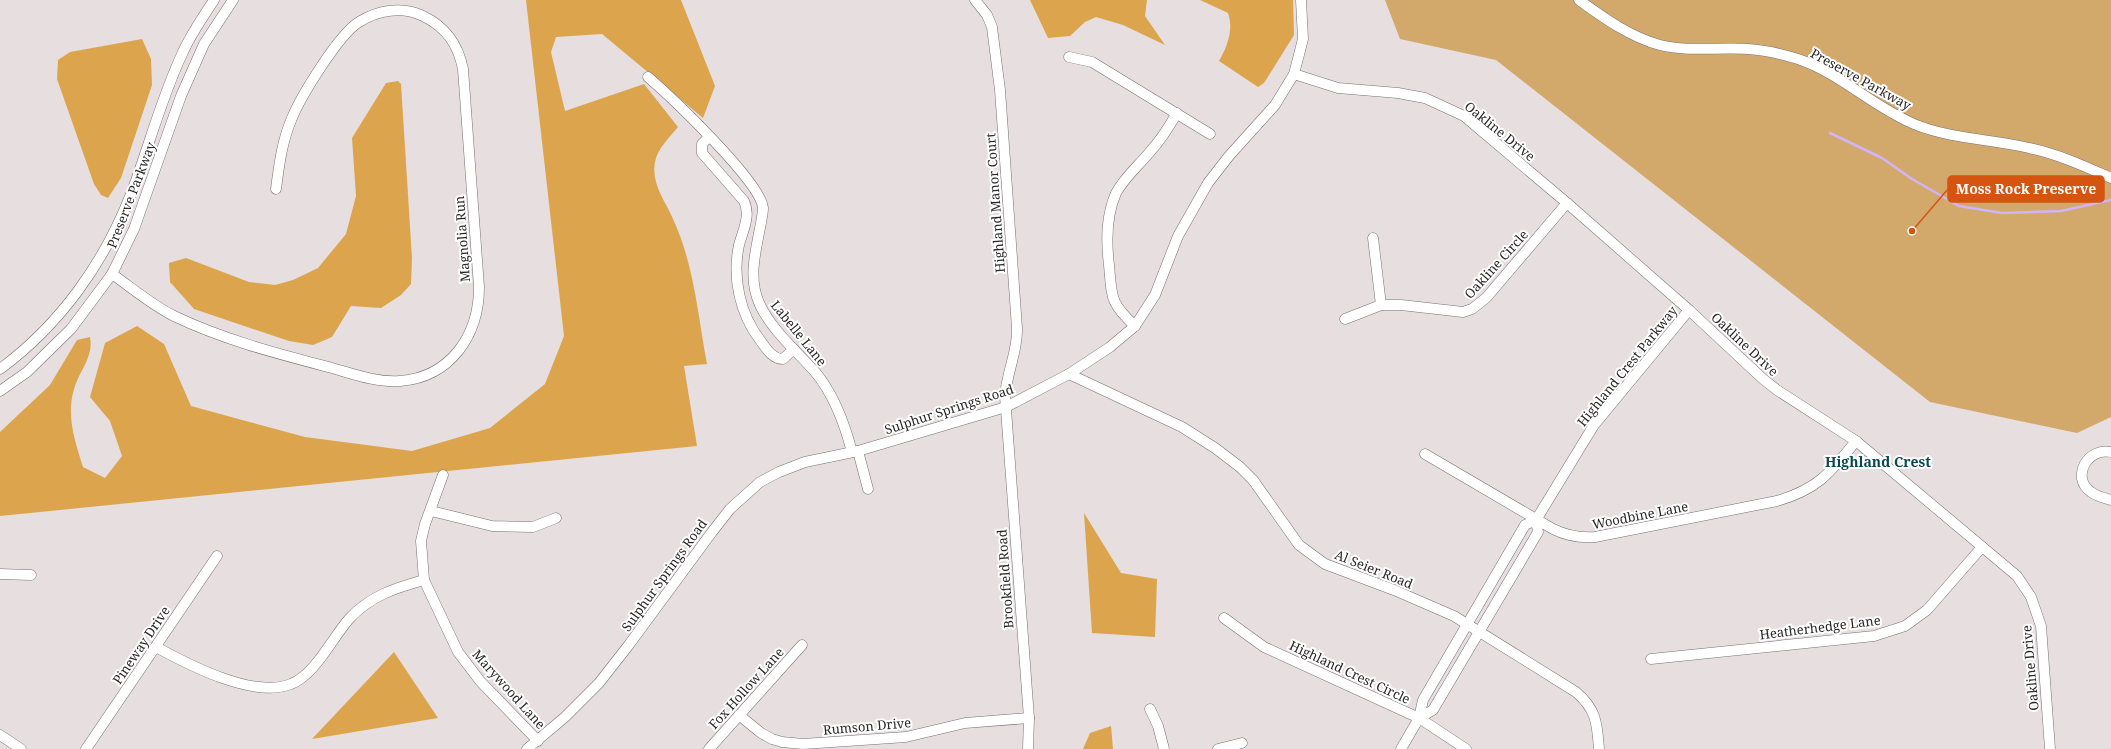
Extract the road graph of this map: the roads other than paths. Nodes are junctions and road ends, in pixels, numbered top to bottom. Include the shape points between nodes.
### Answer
1 (214, 0) edge
2 (233, 0) edge
3 (975, 0) edge
4 (1301, 0) edge
5 (1579, 0) edge
6 (1069, 57) dead end
7 (1294, 74) junction
8 (648, 77) dead end
9 (1177, 114) junction
10 (1210, 134) dead end
11 (709, 137) junction
12 (2111, 178) edge
13 (276, 189) dead end
14 (1567, 203) junction
15 (1373, 238) dead end
16 (112, 274) junction
17 (1381, 305) junction
18 (1689, 310) junction
19 (1345, 319) dead end
20 (1136, 326) junction
21 (794, 349) junction
22 (0, 369) edge
23 (1069, 374) junction
24 (0, 391) edge
25 (1006, 408) junction
26 (1856, 441) junction
27 (855, 452) junction
28 (2111, 452) edge
29 (1426, 454) dead end
30 (443, 475) dead end
31 (868, 489) dead end
32 (2111, 500) edge
33 (431, 510) junction
34 (556, 518) dead end
35 (1536, 520) junction
36 (1982, 547) junction
37 (218, 556) dead end
38 (1499, 570) junction
39 (0, 574) edge
40 (31, 575) dead end
41 (1512, 577) junction
42 (424, 580) junction
43 (1224, 618) dead end
44 (1467, 623) junction
45 (1480, 632) junction
46 (802, 645) dead end
47 (156, 647) junction
48 (1651, 659) dead end
49 (1440, 672) junction
50 (1451, 679) junction
51 (1150, 709) dead end
52 (739, 715) junction
53 (1029, 718) junction
54 (1419, 718) junction
55 (0, 735) edge
56 (538, 741) junction
57 (1242, 743) dead end
58 (21, 749) edge
59 (86, 749) edge
60 (527, 749) edge
61 (709, 749) edge
62 (1028, 749) edge
63 (1164, 749) edge
64 (1218, 749) edge
65 (1401, 749) edge
66 (1466, 749) edge
67 (1599, 749) edge
68 (2050, 749) edge

1 - 22 street, Preserve Parkway via 183,52 131,195 98,262 53,322 26,349
2 - 16 street, Preserve Parkway via 204,44 182,96 134,229
3 - 25 street, Highland Manor Court via 992,27 1000,90 1017,341 1008,372
4 - 7 street, Sulphur Springs Road via 1304,39
5 - 12 street, Preserve Parkway via 1634,35 1661,45 1768,51 1798,59 1824,71 1892,114 1914,124 1940,133 2054,154
6 - 9 street via 1092,62
7 - 14 street, Oakline Drive via 1338,88 1420,97 1452,109 1464,116
7 - 20 street, Sulphur Springs Road via 1275,104 1208,183 1178,236 1155,295
8 - 11 street, Labelle Lane
9 - 10 street
9 - 20 street via 1150,152 1122,184 1109,217 1107,250 1111,291 1116,307
11 - 21 street, Labelle Lane via 742,171 761,200 763,208 752,267 756,295 772,325
11 - 21 street via 702,144 702,153 747,206 748,213 739,245 737,268 744,312 752,329 773,356 783,359
13 - 16 street, Magnolia Run via 285,137 298,104 323,64 352,27 375,14 403,10 420,15 444,29 457,50 463,69 479,287 474,325 456,355 434,371 412,380 389,381 356,374 270,351 194,324 173,315
14 - 17 street, Oakline Circle via 1486,298 1472,309 1458,312 1408,305
14 - 18 street, Oakline Drive
15 - 17 street
16 - 24 street, Preserve Parkway via 71,329 27,372
17 - 19 street, Oakline Circle
18 - 26 street, Oakline Drive via 1777,390
18 - 35 street, Highland Crest Parkway via 1594,425
20 - 23 street, Sulphur Springs Road
21 - 27 street, Labelle Lane via 816,374 828,393
23 - 25 street, Sulphur Springs Road
23 - 44 street, Al Seier Road via 1182,427 1215,448 1253,480 1299,545 1325,564 1394,590
25 - 27 street, Sulphur Springs Road
25 - 53 street, Brookfield Road
26 - 35 street, Woodbine Lane via 1831,472 1815,485 1796,496 1777,501 1594,537 1574,537
26 - 36 street, Oakline Drive
27 - 31 street, Labelle Lane
27 - 56 street, Sulphur Springs Road via 805,462 779,472 760,482 743,496 712,532 612,668 565,718
28 - 32 street via 2092,456 2085,462 2082,474 2085,487 2090,492
29 - 35 street, Woodbine Lane
30 - 33 street, Marywood Lane
33 - 34 street via 492,526 533,527
33 - 42 street, Marywood Lane via 421,541
35 - 38 street, Highland Crest Parkway via 1525,525
35 - 41 street, Highland Crest Parkway via 1538,532
36 - 48 street, Heatherhedge Lane via 1927,610 1905,626 1874,636
36 - 68 street, Oakline Drive via 2017,576 2031,597 2042,626
37 - 47 street, Pineway Drive
38 - 41 street
38 - 44 street, Highland Crest Parkway
39 - 40 street
41 - 45 street, Highland Crest Parkway
42 - 47 street via 389,590 365,605 350,619 306,674 292,684 281,687 257,686 210,673
42 - 56 street, Marywood Lane via 458,652 480,681
43 - 54 street, Highland Crest Circle via 1264,647
44 - 45 street, Al Seier Road
44 - 49 street, Highland Crest Parkway
45 - 50 street, Highland Crest Parkway
45 - 67 street, Al Seier Road via 1586,701 1596,718
46 - 52 street, Fox Hollow Lane
47 - 59 street, Pineway Drive
49 - 50 street
49 - 54 street, Highland Crest Parkway via 1423,700
50 - 54 street, Highland Crest Parkway via 1433,710
51 - 63 street
52 - 53 street, Rumson Drive via 772,739 803,744 906,737 965,723
52 - 61 street, Fox Hollow Lane
53 - 62 street, Brookfield Road
54 - 65 street, Highland Crest Parkway
54 - 66 street, Highland Crest Circle
55 - 58 street
56 - 60 street, Sulphur Springs Road
57 - 64 street

